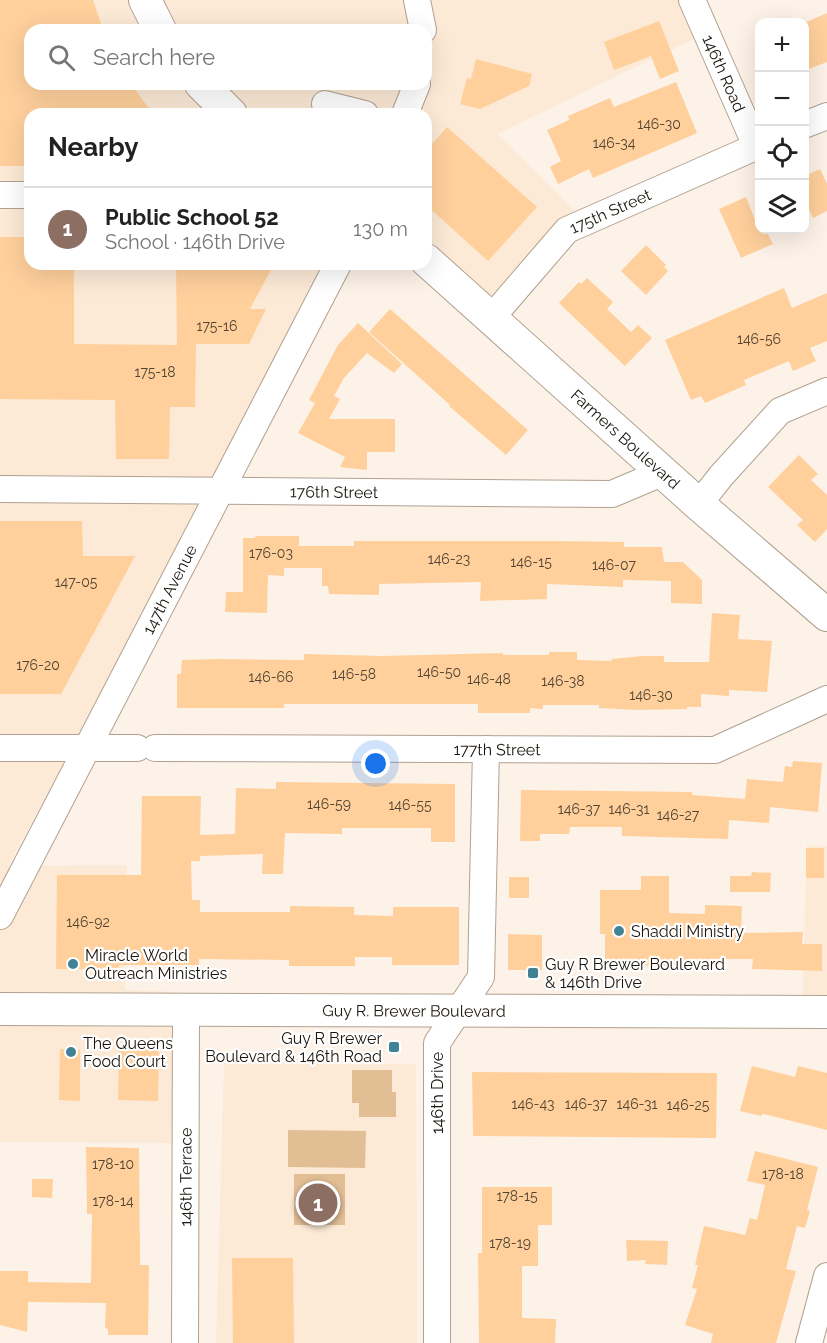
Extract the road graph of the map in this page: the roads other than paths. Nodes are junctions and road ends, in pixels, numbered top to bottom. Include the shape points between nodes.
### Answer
1 (145, 0) edge
2 (417, 0) edge
3 (700, 19) edge
4 (157, 24) edge
5 (422, 24) edge
6 (207, 90) edge
7 (415, 90) edge
8 (325, 104) dead end
9 (225, 108) edge
10 (341, 108) edge
11 (407, 108) edge
12 (827, 116) edge
13 (809, 123) edge
14 (755, 138) edge
15 (755, 146) edge
16 (0, 195) edge
17 (24, 195) edge
18 (432, 265) edge
19 (335, 270) edge
20 (492, 317) junction
21 (827, 391) edge
22 (664, 472) junction
23 (0, 489) edge
24 (222, 491) junction
25 (699, 504) junction
26 (827, 615) edge
27 (827, 699) edge
28 (0, 748) edge
29 (88, 748) junction
30 (486, 749) junction
31 (7, 888) edge
32 (0, 916) edge
33 (0, 1009) edge
34 (459, 1010) junction
35 (186, 1011) junction
36 (827, 1012) edge
37 (827, 1276) edge
38 (185, 1343) edge
39 (437, 1343) edge
40 (809, 1343) edge

1 - 4 main road
2 - 5 street
3 - 14 street, 146th Road
6 - 9 main road
7 - 11 street
8 - 10 street
12 - 13 street
15 - 20 street, 175th Street via 567,230
16 - 17 street
18 - 20 main road, Farmers Boulevard
19 - 24 street, 147th Avenue
20 - 22 main road, Farmers Boulevard
21 - 25 street via 780,411
22 - 24 street, 176th Street via 612,494
22 - 25 main road, Farmers Boulevard
23 - 24 street, 176th Street
24 - 29 street, 147th Avenue
25 - 26 main road, Farmers Boulevard
27 - 30 street, 177th Street via 715,750
28 - 29 street, 177th Street
29 - 30 street, 177th Street
29 - 31 street, 147th Avenue
30 - 34 street, 146th Drive via 481,977
31 - 32 street, 147th Avenue
33 - 35 main road, Guy R. Brewer Boulevard
34 - 35 main road, Guy R. Brewer Boulevard
34 - 36 main road, Guy R. Brewer Boulevard
34 - 39 street, 146th Drive via 437,1043
35 - 38 street, 146th Terrace
37 - 40 street

